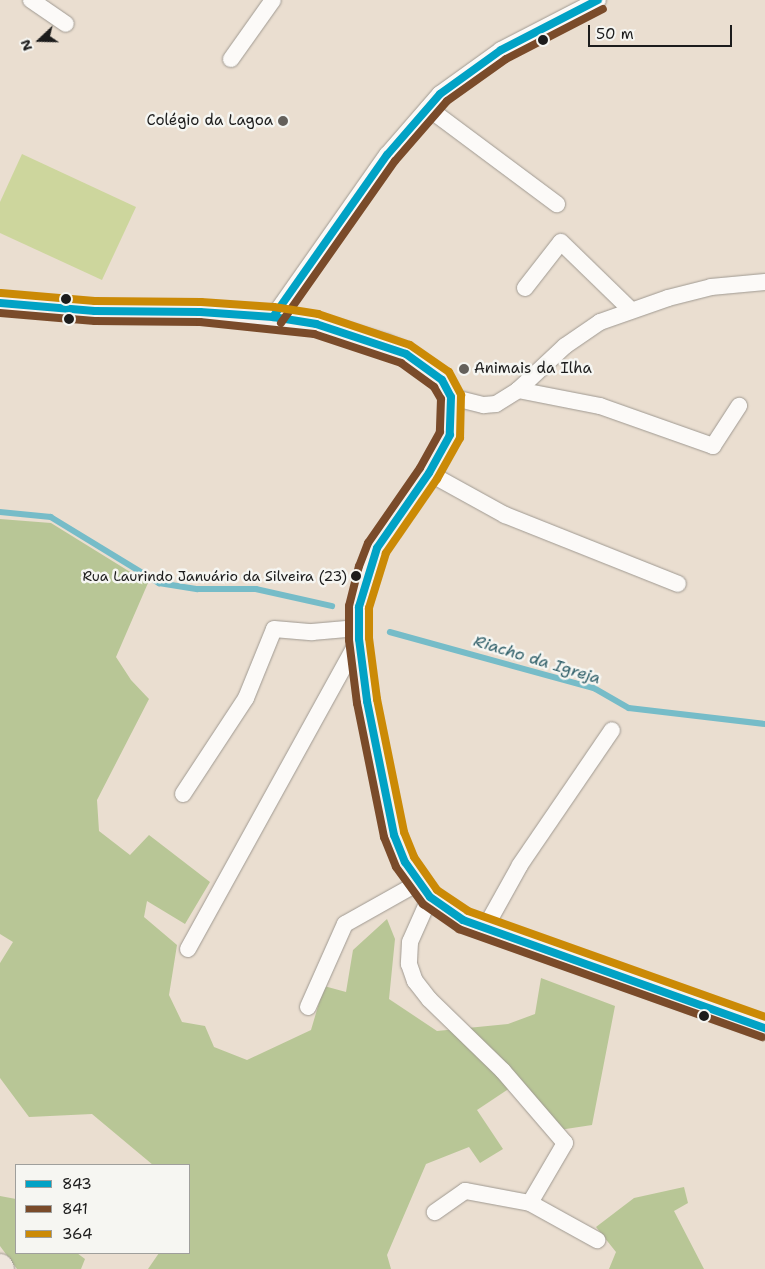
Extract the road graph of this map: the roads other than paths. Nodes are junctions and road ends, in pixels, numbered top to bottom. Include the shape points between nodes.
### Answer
1 (31, 0) edge
2 (274, 0) edge
3 (598, 0) edge
4 (66, 24) dead end
5 (231, 59) dead end
6 (428, 108) junction
7 (557, 204) dead end
8 (765, 282) edge
9 (525, 288) dead end
10 (0, 303) edge
11 (630, 309) junction
12 (273, 316) junction
13 (518, 390) junction
14 (451, 397) junction
15 (740, 406) dead end
16 (429, 473) junction
17 (678, 584) dead end
18 (358, 633) junction
19 (612, 730) dead end
20 (183, 794) dead end
21 (424, 890) junction
22 (485, 928) junction
23 (188, 949) dead end
24 (308, 1007) dead end
25 (765, 1028) edge
26 (530, 1203) junction
27 (434, 1212) dead end
28 (597, 1240) dead end

1 - 4 street
2 - 5 street
3 - 6 street via 472,68
6 - 7 street
6 - 12 street via 388,155
8 - 11 street via 711,287
9 - 11 street via 561,242
10 - 12 main road via 95,311
11 - 13 street via 600,322 565,346
12 - 14 main road via 341,331 406,354 442,380
13 - 14 street via 496,404 484,405
13 - 15 street via 600,406 713,446
14 - 16 main road via 450,435
16 - 17 street via 505,514
16 - 18 main road via 377,548 362,588
18 - 20 street via 274,629 246,698
18 - 21 main road via 367,701 394,835
18 - 23 street
19 - 22 street via 520,865
21 - 22 main road via 463,920
21 - 24 street via 345,924
21 - 26 street via 410,942 409,964 415,981 429,999 503,1071 565,1143
22 - 25 main road
26 - 27 street via 465,1191
26 - 28 street

